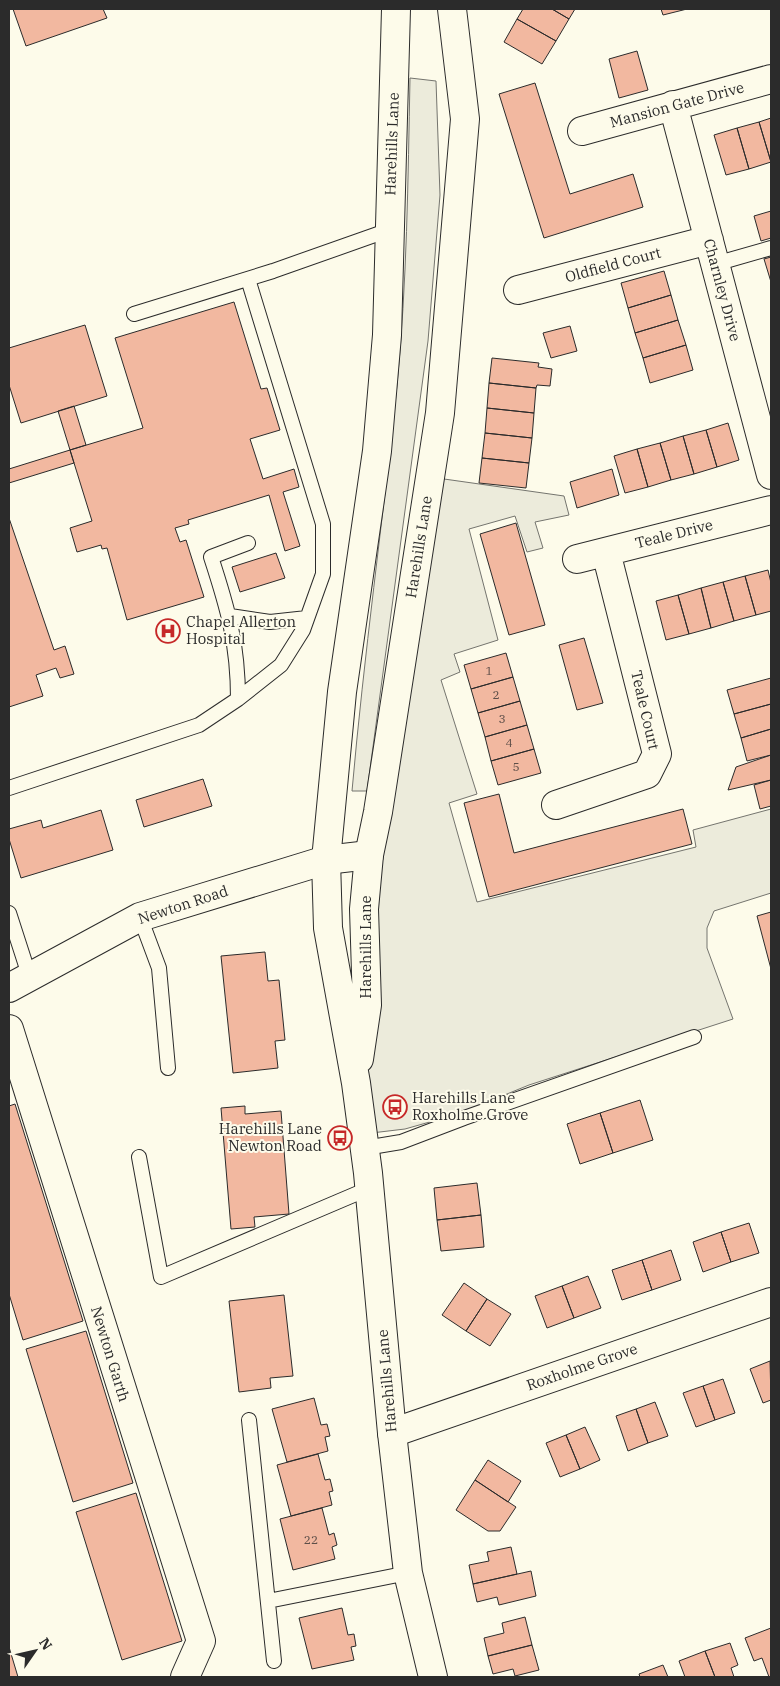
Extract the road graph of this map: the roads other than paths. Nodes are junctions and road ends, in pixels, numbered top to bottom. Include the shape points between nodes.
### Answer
1 (396, 9) edge
2 (452, 9) edge
3 (771, 79) edge
4 (673, 105) junction
5 (582, 131) dead end
6 (389, 230) junction
7 (771, 248) edge
8 (712, 252) junction
9 (248, 279) junction
10 (518, 290) dead end
11 (134, 314) dead end
12 (771, 475) edge
13 (771, 510) edge
14 (248, 543) dead end
15 (606, 552) junction
16 (577, 559) dead end
17 (230, 616) junction
18 (307, 618) junction
19 (238, 700) junction
20 (9, 788) edge
21 (556, 805) dead end
22 (369, 855) junction
23 (326, 860) junction
24 (9, 913) edge
25 (140, 917) junction
26 (19, 982) edge
27 (9, 1029) edge
28 (694, 1037) dead end
29 (168, 1068) dead end
30 (356, 1083) junction
31 (365, 1148) junction
32 (139, 1157) dead end
33 (370, 1188) junction
34 (771, 1302) edge
35 (249, 1420) dead end
36 (392, 1433) junction
37 (408, 1572) junction
38 (268, 1601) junction
39 (274, 1661) dead end
40 (185, 1677) edge
41 (433, 1677) edge

1 - 6 main road, Harehills Lane
2 - 22 main road, Harehills Lane via 465,119 440,413
3 - 4 main road, Mansion Gate Drive
4 - 5 main road, Mansion Gate Drive
4 - 8 main road, Charnley Drive
6 - 9 lane
6 - 23 main road, Harehills Lane via 388,335 376,451 342,692
7 - 8 lane
8 - 10 main road, Oldfield Court
8 - 12 main road, Charnley Drive
9 - 11 lane
9 - 18 lane via 323,524 323,574
13 - 15 main road, Teale Drive
14 - 17 lane via 211,557
15 - 16 main road, Teale Drive
15 - 21 main road, Teale Court via 657,754 647,774
17 - 18 lane via 270,622
17 - 19 lane via 238,662
18 - 19 lane via 281,665
19 - 20 lane via 199,725
22 - 23 main road, Newton Road
22 - 30 main road, Harehills Lane via 364,910 367,1005
23 - 25 main road, Newton Road
23 - 30 main road, Harehills Lane via 328,928
24 - 26 lane
25 - 26 main road, Newton Road
25 - 29 lane via 159,968
27 - 40 main road, Newton Garth via 200,1641
28 - 31 lane via 401,1142
30 - 31 main road, Harehills Lane
31 - 33 main road, Harehills Lane
32 - 33 lane via 161,1277
33 - 36 main road, Harehills Lane
34 - 36 main road, Roxholme Grove
35 - 38 lane
36 - 37 main road, Harehills Lane
37 - 38 lane
37 - 41 main road, Harehills Lane
38 - 39 lane

